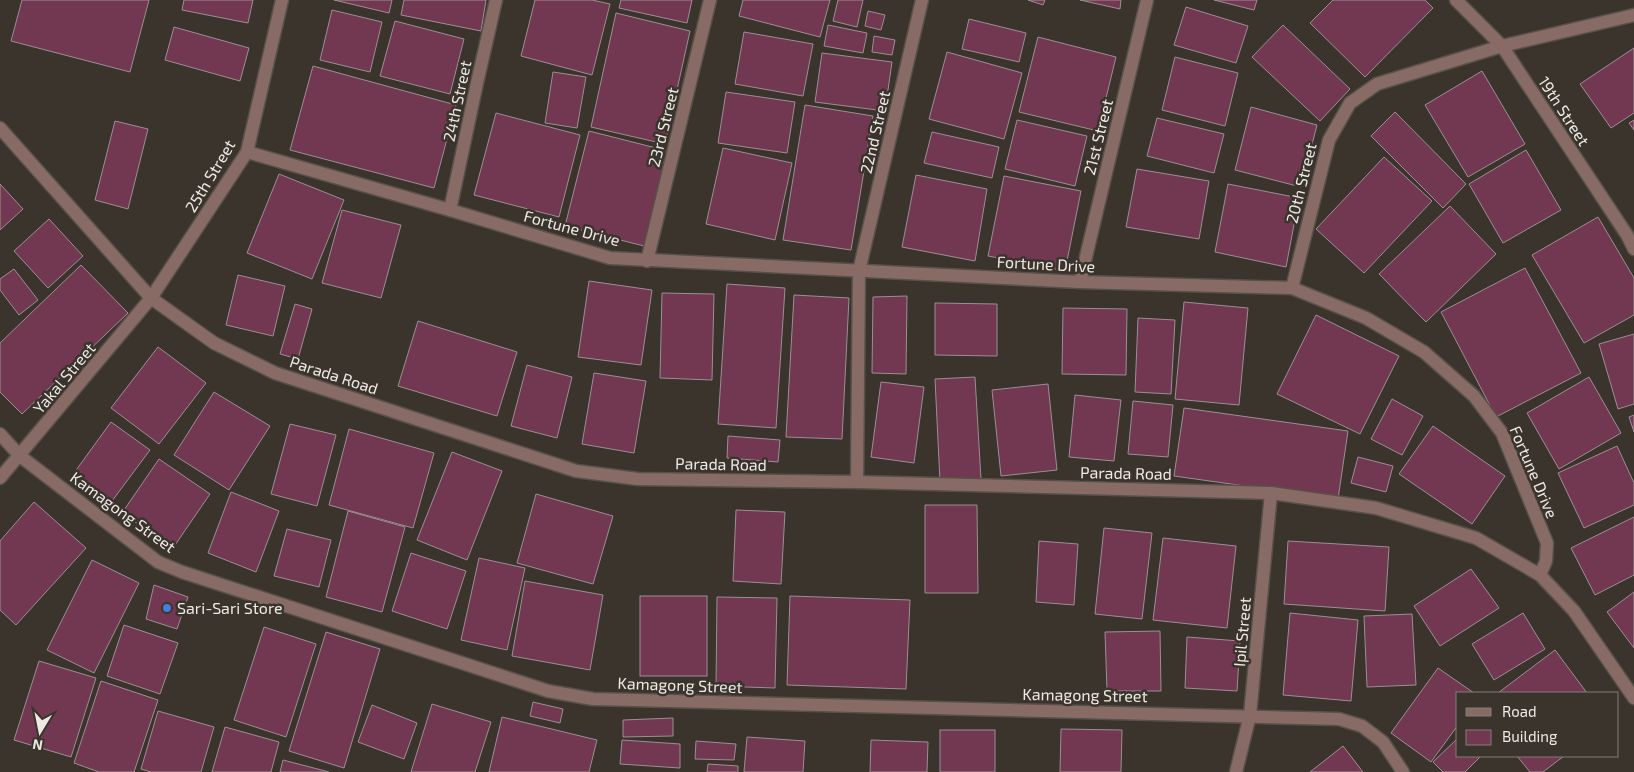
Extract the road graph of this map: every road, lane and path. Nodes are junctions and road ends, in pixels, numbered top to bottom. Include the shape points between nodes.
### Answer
1 (282, 0) edge
2 (496, 0) edge
3 (710, 0) edge
4 (922, 0) edge
5 (1147, 0) edge
6 (1456, 0) edge
7 (1634, 15) edge
8 (1502, 46) junction
9 (0, 128) edge
10 (247, 152) junction
11 (450, 210) junction
12 (1634, 249) edge
13 (647, 261) junction
14 (860, 271) junction
15 (1080, 282) junction
16 (1292, 288) junction
17 (152, 298) junction
18 (0, 434) edge
19 (20, 456) junction
20 (0, 478) edge
21 (857, 482) junction
22 (1271, 493) junction
23 (1540, 575) junction
24 (1634, 698) edge
25 (1250, 715) junction
26 (1236, 772) edge
27 (1403, 772) edge

1 - 10 street, 25th Street
2 - 11 street, 24th Street
3 - 13 street, 23rd Street
4 - 14 street, 22nd Street
5 - 15 street, 21st Street
6 - 8 street, 19th Street
7 - 8 street, 20th Street
8 - 12 street, 19th Street
8 - 16 street, 20th Street via 1377,84 1350,103 1328,140
9 - 17 street, Parada Road
10 - 11 street, Fortune Drive
10 - 17 street, 25th Street
11 - 13 street, Fortune Drive via 610,258
13 - 14 street, Fortune Drive
14 - 15 street, Fortune Drive
14 - 21 street, 22nd Street
15 - 16 street, Fortune Drive
16 - 23 street, Fortune Drive via 1366,318 1391,332 1424,352 1474,396 1502,433 1546,543 1546,561
17 - 19 street, Yakal Street
17 - 21 street, Parada Road via 214,343 274,373 576,471 638,479
18 - 19 street, Kamagong Street
19 - 20 street, Yakal Street
19 - 25 street, Kamagong Street via 158,562 548,691 633,700
21 - 22 street, Parada Road
22 - 23 street, Parada Road via 1376,508 1476,538
22 - 25 street, Ipil Street
23 - 24 street via 1574,611
25 - 26 street, Ipil Street
25 - 27 street, Kamagong Street via 1339,719 1362,726 1383,742

